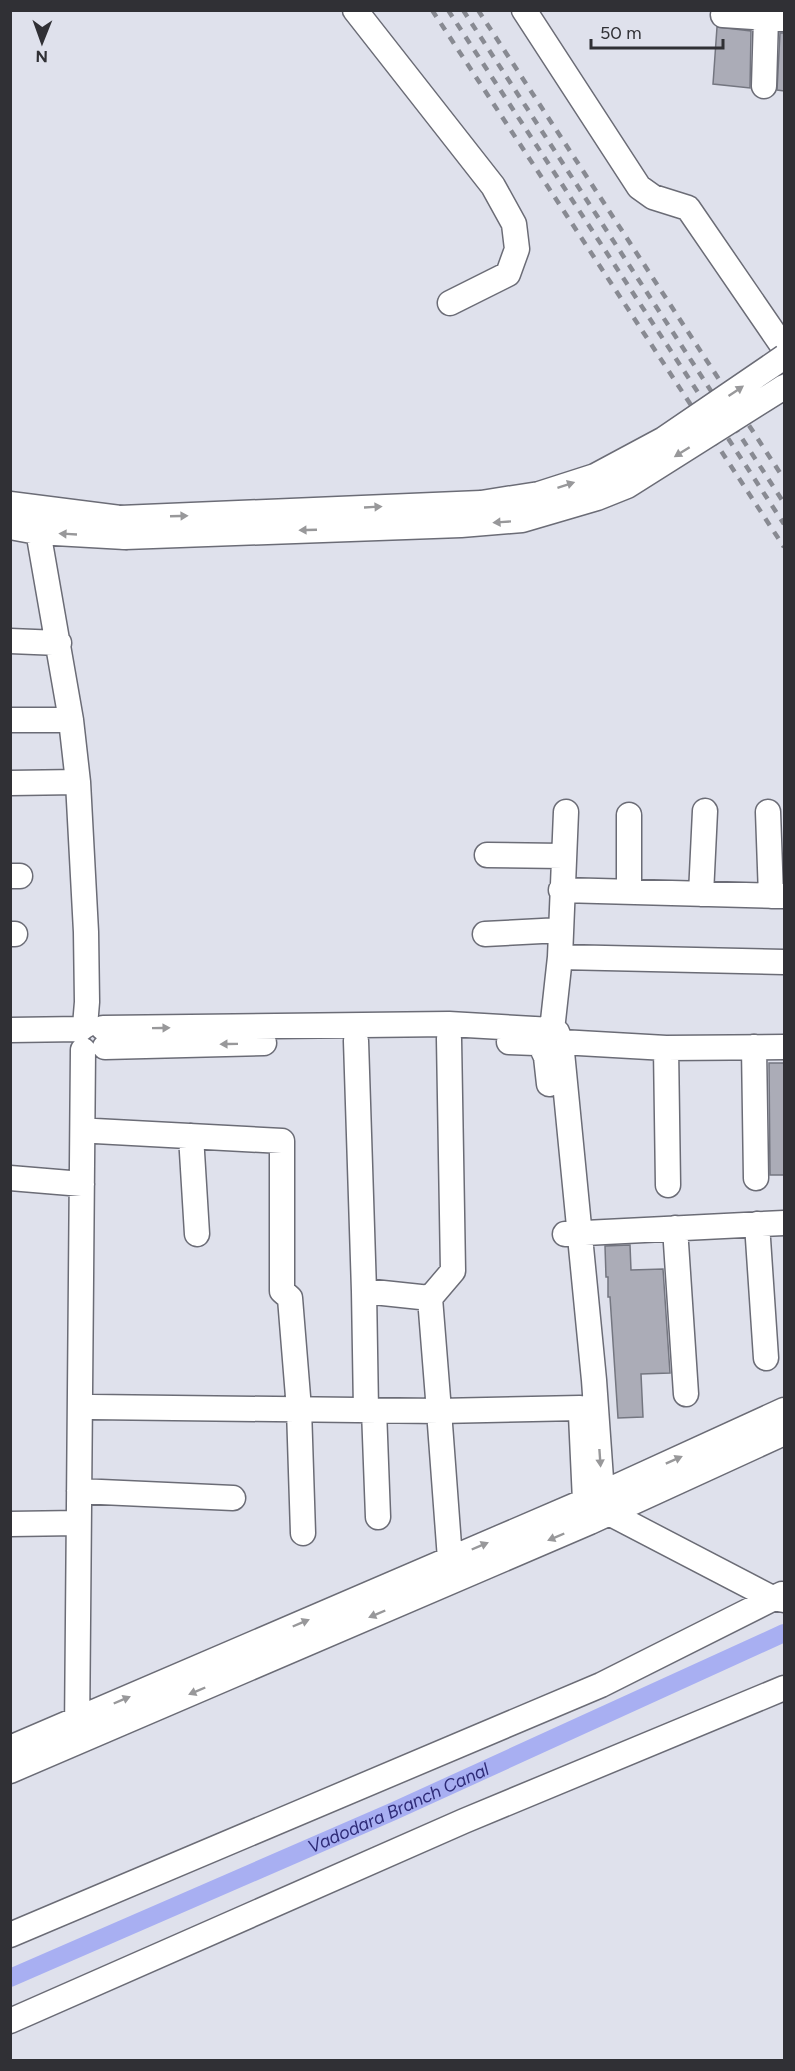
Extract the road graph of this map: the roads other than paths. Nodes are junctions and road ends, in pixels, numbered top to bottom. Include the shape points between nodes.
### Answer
1 (355, 10) edge
2 (524, 10) edge
3 (723, 15) dead end
4 (775, 18) edge
5 (765, 86) dead end
6 (450, 303) dead end
7 (784, 348) edge
8 (784, 357) edge
9 (784, 387) edge
10 (10, 504) edge
11 (36, 520) junction
12 (10, 527) edge
13 (123, 527) junction
14 (10, 641) edge
15 (59, 643) junction
16 (10, 720) edge
17 (71, 720) junction
18 (78, 782) junction
19 (10, 783) edge
20 (705, 811) dead end
21 (566, 812) dead end
22 (768, 812) dead end
23 (629, 815) dead end
24 (487, 855) dead end
25 (563, 856) junction
26 (561, 890) junction
27 (629, 892) junction
28 (701, 894) junction
29 (778, 896) edge
30 (561, 930) junction
31 (485, 934) dead end
32 (560, 957) junction
33 (784, 962) edge
34 (10, 1030) edge
35 (91, 1037) junction
36 (449, 1039) junction
37 (356, 1041) junction
38 (553, 1041) junction
39 (10, 1043) edge
40 (754, 1047) junction
41 (784, 1047) edge
42 (666, 1048) junction
43 (96, 1131) junction
44 (191, 1136) junction
45 (10, 1178) edge
46 (756, 1178) dead end
47 (82, 1184) junction
48 (668, 1185) dead end
49 (784, 1223) edge
50 (757, 1224) junction
51 (675, 1228) junction
52 (572, 1233) junction
53 (197, 1234) dead end
54 (364, 1291) junction
55 (430, 1298) junction
56 (766, 1358) dead end
57 (686, 1394) dead end
58 (92, 1407) junction
59 (580, 1408) junction
60 (299, 1409) junction
61 (370, 1410) junction
62 (784, 1410) edge
63 (440, 1411) junction
64 (784, 1433) edge
65 (85, 1492) junction
66 (233, 1498) dead end
67 (596, 1507) junction
68 (378, 1517) dead end
69 (78, 1522) junction
70 (10, 1524) edge
71 (303, 1533) dead end
72 (453, 1570) junction
73 (780, 1597) edge
74 (784, 1688) edge
75 (82, 1729) junction
76 (10, 1748) edge
77 (10, 1771) edge
78 (10, 1935) edge
79 (10, 2021) edge

1 - 6 street via 493,186 514,224 517,249 508,274
2 - 7 street via 639,187 653,197 688,208
3 - 4 street
4 - 5 street
13 -> 8 street, bridge via 481,502 539,494 595,476 664,439
9 -> 13 street, bridge via 627,486 522,520 461,525
10 - 11 street
11 - 12 street
11 - 13 street
11 - 15 street
14 - 15 street
15 - 17 street
16 - 17 street
17 - 18 street
18 - 19 street
18 - 35 street
20 - 28 street
21 - 25 street
22 - 29 street
23 - 27 street
24 - 25 street
25 - 26 street
26 - 27 street
26 - 30 street
27 - 28 street
28 - 29 street
30 - 31 street
30 - 32 street
32 - 33 street
32 - 38 street
34 - 35 street
37 -> 35 street
35 -> 38 street via 449,1024
35 - 39 street
35 - 43 street
35 - 47 street
36 - 37 street
36 - 38 street
36 - 55 street via 453,1271
37 - 54 street
38 - 42 street
38 - 52 street
40 - 41 street
40 - 42 street
40 - 46 street
42 - 48 street
43 - 44 street
43 - 58 street
44 - 53 street
44 - 60 street via 282,1141 282,1291 291,1298
45 - 47 street
47 - 65 street
49 - 50 street
50 - 51 street
50 - 56 street
51 - 52 street
51 - 57 street
52 - 59 street
52 -> 67 street via 595,1389
54 - 55 street
54 - 61 street
55 - 63 street
58 - 60 street
58 - 65 street
59 - 63 street
59 - 67 street
60 - 61 street
60 - 71 street
61 - 63 street
61 - 68 street
67 -> 62 street
63 - 72 street
64 - 67 street
65 - 66 street
65 - 69 street
65 - 75 street
67 - 72 street
67 - 73 street
69 - 70 street
69 - 75 street
72 - 75 street
73 - 78 street via 601,1685
74 - 79 street via 464,1821
75 - 76 street
75 - 77 street

